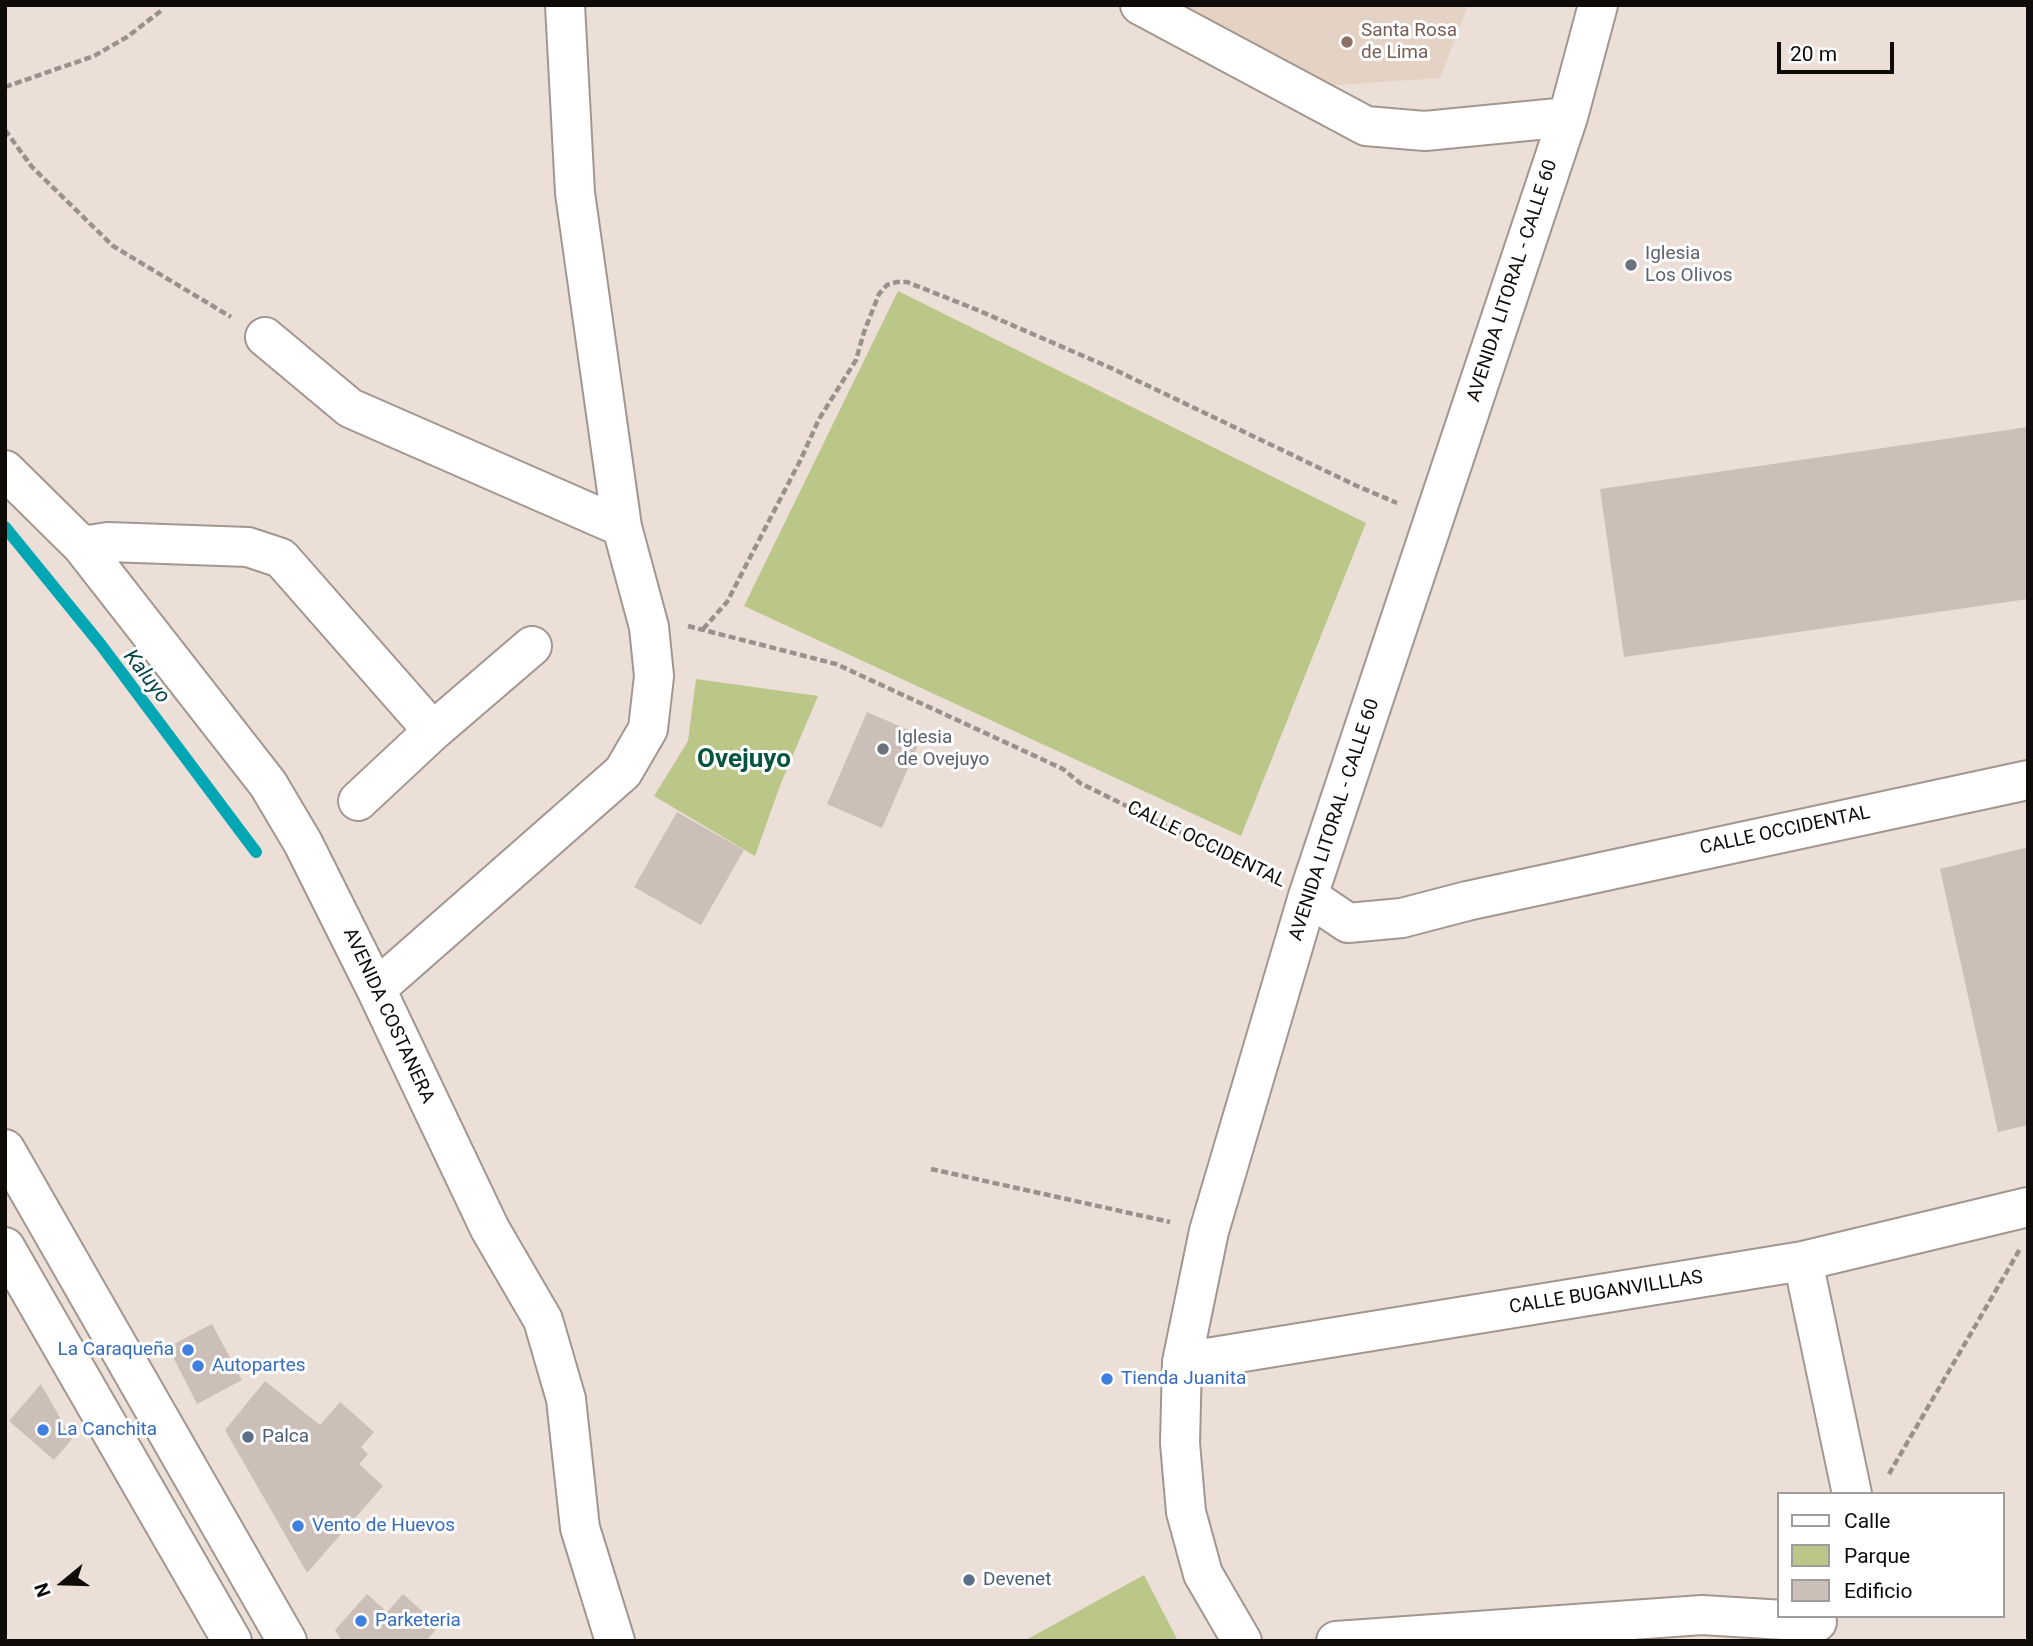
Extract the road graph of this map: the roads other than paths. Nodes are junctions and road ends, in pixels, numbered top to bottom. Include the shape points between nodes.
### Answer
1 (565, 5) edge
2 (1140, 5) edge
3 (1598, 5) edge
4 (1568, 117) junction
5 (265, 338) road end
6 (5, 470) edge
7 (622, 527) junction
8 (82, 547) junction
9 (532, 646) dead end
10 (433, 731) junction
11 (2028, 780) edge
12 (358, 801) dead end
13 (1308, 896) junction
14 (376, 989) junction
15 (5, 1149) edge
16 (2028, 1207) edge
17 (5, 1247) edge
18 (1803, 1261) junction
19 (1182, 1362) junction
20 (1868, 1488) edge
21 (1816, 1626) edge
22 (1608, 1631) edge
23 (232, 1641) edge
24 (287, 1641) edge
25 (615, 1641) edge
26 (1242, 1641) edge
27 (1336, 1641) edge

1 - 7 street via 575,193
2 - 4 street via 1366,126 1425,131
3 - 4 street, AVENIDA LITORAL - CALLE 60
4 - 13 street, AVENIDA LITORAL - CALLE 60
5 - 7 street via 350,408
6 - 8 street, AVENIDA COSTANERA
7 - 14 street via 649,627 654,676 648,729 623,772
8 - 10 street via 108,542 248,547 281,558
8 - 14 street, AVENIDA COSTANERA via 268,784
9 - 10 street
10 - 12 street
11 - 13 street, CALLE OCCIDENTAL via 1402,918 1348,922
13 - 19 street, AVENIDA LITORAL - CALLE 60 via 1209,1231
14 - 25 street, AVENIDA COSTANERA via 490,1229 544,1320 566,1399 580,1528
15 - 24 street
16 - 18 street, CALLE BUGANVILLLAS
17 - 23 street
18 - 19 street, CALLE BUGANVILLLAS
18 - 20 street
19 - 26 street, AVENIDA LITORAL - CALLE 60 via 1180,1443 1186,1512 1203,1574
21 - 22 street via 1702,1615
22 - 27 street

